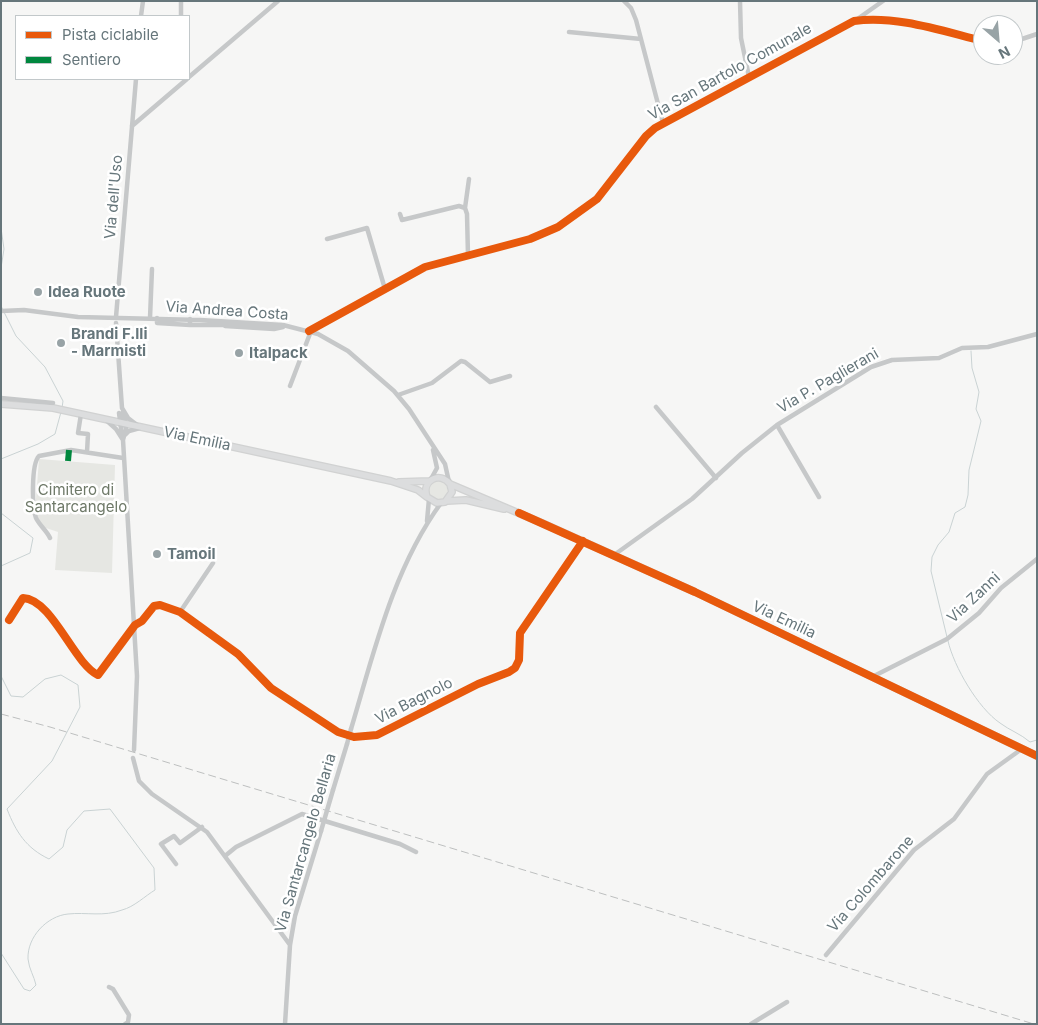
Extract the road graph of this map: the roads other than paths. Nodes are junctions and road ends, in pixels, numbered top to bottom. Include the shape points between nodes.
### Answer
1 (143, 1) edge
2 (182, 1) edge
3 (278, 1) edge
4 (624, 1) edge
5 (740, 1) edge
6 (883, 1) edge
7 (141, 15) edge
8 (181, 15) edge
9 (854, 21) junction
10 (570, 32) dead end
11 (1037, 34) edge
12 (641, 39) junction
13 (973, 39) edge
14 (1023, 39) edge
15 (190, 74) edge
16 (749, 77) junction
17 (136, 80) edge
18 (183, 80) edge
19 (664, 123) junction
20 (132, 126) junction
21 (468, 179) dead end
22 (464, 208) junction
23 (400, 214) dead end
24 (327, 239) dead end
25 (468, 256) junction
26 (152, 269) dead end
27 (385, 289) junction
28 (1, 311) edge
29 (116, 317) junction
30 (150, 318) junction
31 (116, 323) dead end
32 (310, 331) junction
33 (1037, 334) edge
34 (510, 376) dead end
35 (290, 386) dead end
36 (398, 395) junction
37 (1, 398) edge
38 (53, 403) dead end
39 (1, 404) edge
40 (656, 407) dead end
41 (121, 411) junction
42 (78, 414) junction
43 (104, 419) junction
44 (122, 423) junction
45 (777, 425) junction
46 (141, 427) junction
47 (123, 438) junction
48 (432, 447) junction
49 (87, 452) junction
50 (121, 457) junction
51 (716, 478) junction
52 (430, 480) junction
53 (391, 481) junction
54 (450, 483) junction
55 (819, 497) dead end
56 (428, 498) junction
57 (443, 502) junction
58 (114, 507) dead end
59 (127, 508) junction
60 (519, 513) junction
61 (427, 522) junction
62 (50, 538) dead end
63 (583, 542) junction
64 (614, 555) junction
65 (1037, 559) edge
66 (213, 563) dead end
67 (180, 612) junction
68 (9, 620) dead end
69 (135, 625) junction
70 (872, 677) junction
71 (1023, 748) junction
72 (134, 750) dead end
73 (1037, 756) edge
74 (134, 758) dead end
75 (202, 827) junction
76 (416, 852) dead end
77 (225, 856) junction
78 (176, 864) dead end
79 (290, 945) junction
80 (826, 955) dead end
81 (109, 987) dead end
82 (787, 1002) dead end
83 (125, 1024) edge
84 (285, 1024) edge
85 (751, 1024) edge

1 - 7 street
2 - 8 street
3 - 15 street
4 - 12 street via 630,8
5 - 16 street via 741,38
6 - 9 street
9 - 13 street, Via San Bartolo Comunale via 871,19 915,25
9 - 16 street, Via San Bartolo Comunale
10 - 12 street
11 - 14 street
12 - 19 street
16 - 19 street, Via San Bartolo Comunale
17 - 20 street, Via dell'Uso
18 - 20 street
19 - 25 street, Via San Bartolo Comunale via 646,136 597,199 578,214 530,240
20 - 29 street, Via dell'Uso
21 - 22 street
22 - 23 street via 458,206 402,220
22 - 25 street
24 - 27 street via 367,228
25 - 27 street, Via San Bartolo Comunale via 425,267
26 - 30 street
27 - 32 street, Via San Bartolo Comunale
28 - 29 street, Via Andrea Costa
29 - 30 street, Via Andrea Costa
30 - 32 street, Via Andrea Costa via 287,326
31 - 41 street
32 - 35 street
32 - 36 street, Via Andrea Costa via 348,351
33 - 45 street, Via P. Paglierani via 988,347 962,348 939,358 886,361
34 - 36 street via 490,382 461,361 432,383
36 - 48 street, Via Andrea Costa
37 - 38 street
39 - 42 main road, Via Emilia
40 - 51 street
41 - 43 street via 114,418
41 - 44 street
41 - 46 street
42 - 43 main road, Via Emilia
42 - 49 street via 78,433 88,434
43 - 44 main road, Via Emilia
43 - 47 street
44 - 46 main road, Via Emilia
44 - 47 street via 126,429
45 - 51 street, Via P. Paglierani
45 - 55 street, Via P. Paglierani
46 - 47 street via 129,431
46 - 53 main road, Via Emilia
47 - 50 street
48 - 52 street, Via Andrea Costa via 437,468
48 - 54 street, Via Andrea Costa via 444,464
49 - 50 street
49 - 62 street via 71,450 38,456 34,463 34,511
50 - 59 street
51 - 64 street, Via P. Paglierani
52 - 53 main road, Via Emilia
52 - 54 main road, Via Emilia via 439,477
52 - 56 main road via 425,488
53 - 56 main road, Via Emilia via 418,490
54 - 57 main road via 450,496
54 - 60 main road, Via Emilia
56 - 57 main road, Via Emilia
56 - 61 street, Via Santarcangelo Bellaria
57 - 60 main road, Via Emilia via 466,500
57 - 61 street, Via Santarcangelo Bellaria
58 - 59 street
59 - 69 street
60 - 63 main road, Via Emilia
61 - 79 street, Via Santarcangelo Bellaria, bridge via 386,611 295,916
63 - 64 main road, Via Emilia
63 - 67 street, Via Bagnolo via 520,633 519,660 512,670 377,736 354,737 338,732 271,688 238,654
64 - 70 main road, Via Emilia
65 - 70 street, Via Zanni via 948,639
66 - 67 street
67 - 69 street, Via Bagnolo via 154,606
68 - 69 street via 25,598 48,615 85,665 96,674 101,673
69 - 72 street
70 - 71 main road, Via Emilia
71 - 73 main road, Via Emilia
71 - 80 street, Via Colombarone via 1000,762 983,778 954,819 914,850
74 - 75 street, Via Santarcangelo Bellaria via 139,781 145,788
75 - 77 street, Via Santarcangelo Bellaria
75 - 78 street via 180,843 174,836 161,844
76 - 77 street via 400,844 302,814 236,847
77 - 79 street, Via Santarcangelo Bellaria
79 - 84 street, Via Santarcangelo Bellaria
81 - 83 street via 129,1015
82 - 85 street

